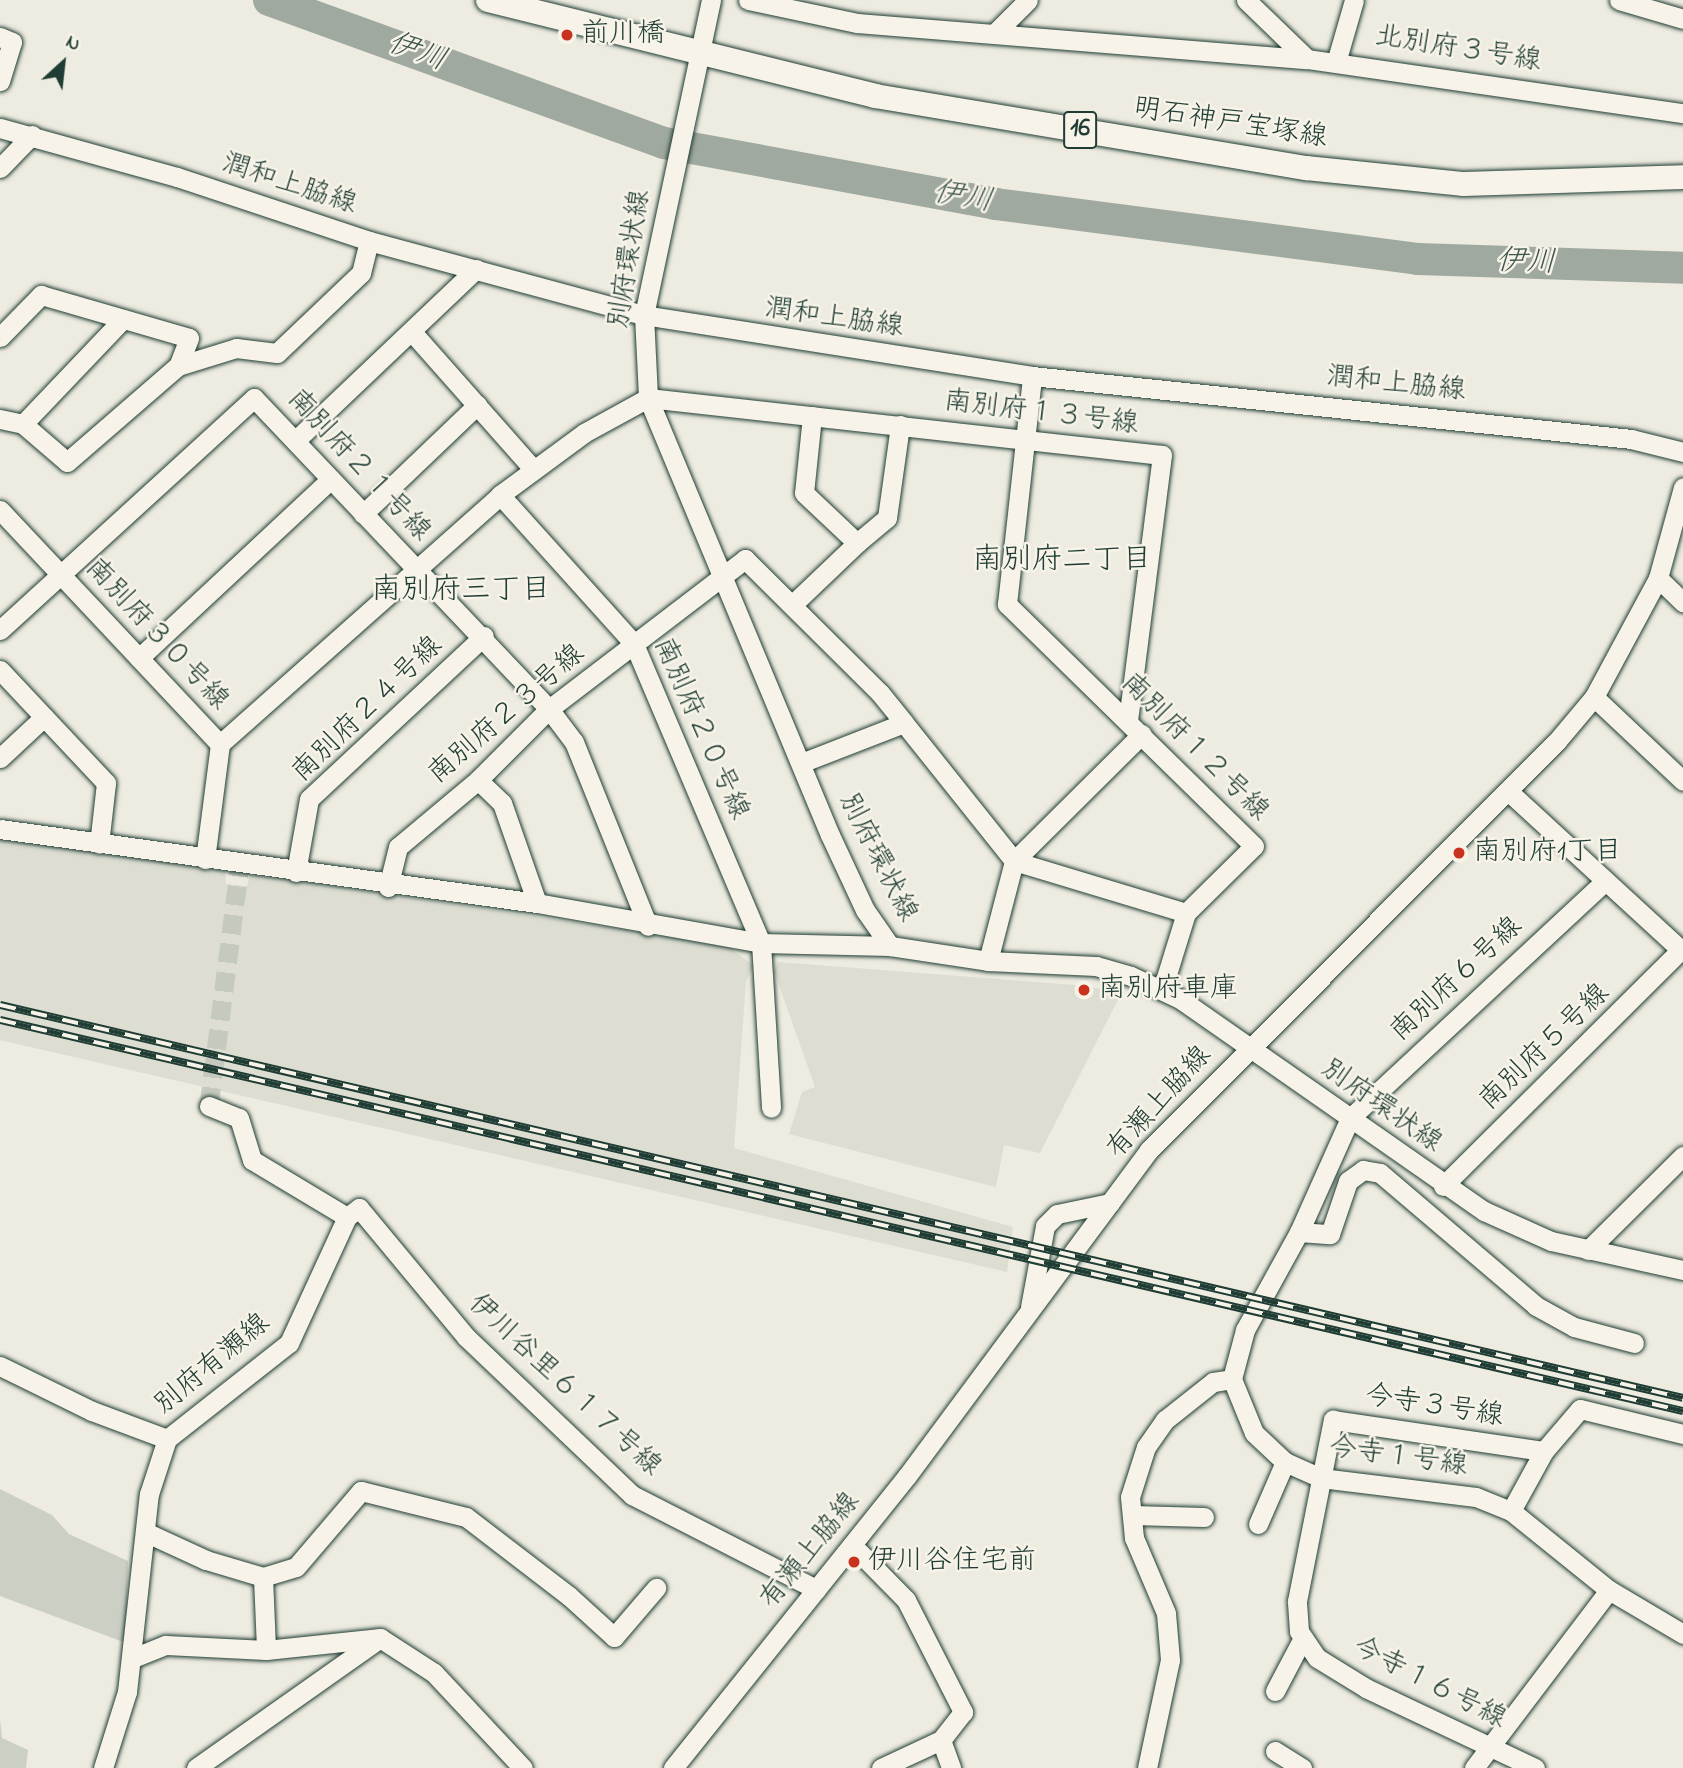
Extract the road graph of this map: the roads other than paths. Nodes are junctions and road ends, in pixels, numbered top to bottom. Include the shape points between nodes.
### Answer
1 (488, 0) edge
2 (711, 0) edge
3 (748, 0) edge
4 (1028, 0) edge
5 (1246, 0) edge
6 (1354, 0) edge
7 (1619, 0) edge
8 (1683, 19) edge
9 (996, 32) junction
10 (0, 37) edge
11 (1307, 59) junction
12 (1337, 60) junction
13 (699, 62) junction
14 (0, 81) edge
15 (1683, 113) edge
16 (0, 128) edge
17 (32, 135) junction
18 (0, 168) edge
19 (1683, 177) edge
20 (369, 241) junction
21 (476, 269) junction
22 (644, 315) junction
23 (123, 319) junction
24 (412, 332) junction
25 (0, 337) edge
26 (178, 366) junction
27 (1032, 376) junction
28 (648, 398) junction
29 (477, 405) junction
30 (812, 416) junction
31 (0, 419) edge
32 (23, 424) junction
33 (900, 425) junction
34 (297, 439) junction
35 (1024, 440) junction
36 (1683, 452) edge
37 (533, 469) junction
38 (331, 479) junction
39 (1683, 487) edge
40 (500, 495) junction
41 (0, 510) edge
42 (363, 514) junction
43 (857, 543) junction
44 (416, 569) junction
45 (61, 574) junction
46 (1658, 578) junction
47 (723, 581) junction
48 (1683, 602) edge
49 (792, 605) junction
50 (0, 630) edge
51 (484, 636) junction
52 (634, 644) junction
53 (139, 658) junction
54 (0, 670) edge
55 (1594, 697) junction
56 (549, 709) junction
57 (44, 717) junction
58 (904, 723) junction
59 (1135, 728) junction
60 (220, 744) junction
61 (0, 758) edge
62 (802, 763) junction
63 (478, 780) junction
64 (1683, 781) edge
65 (1508, 791) junction
66 (0, 829) edge
67 (99, 844) junction
68 (205, 859) junction
69 (1014, 861) junction
70 (296, 872) junction
71 (1603, 883) junction
72 (388, 887) junction
73 (537, 903) junction
74 (1186, 913) junction
75 (649, 926) junction
76 (761, 943) junction
77 (890, 946) junction
78 (1683, 951) edge
79 (988, 961) junction
80 (1162, 990) junction
81 (1248, 1048) junction
82 (209, 1106) dead end
83 (771, 1108) dead end
84 (1350, 1118) junction
85 (1683, 1156) edge
86 (1443, 1186) junction
87 (1110, 1203) junction
88 (347, 1217) junction
89 (1299, 1232) junction
90 (1588, 1250) junction
91 (1683, 1270) edge
92 (1029, 1312) junction
93 (1634, 1343) dead end
94 (0, 1366) edge
95 (1232, 1379) junction
96 (1683, 1434) edge
97 (167, 1439) junction
98 (1544, 1451) junction
99 (1285, 1462) junction
100 (1321, 1478) junction
101 (1511, 1511) junction
102 (1132, 1515) junction
103 (1204, 1517) dead end
104 (1258, 1524) dead end
105 (145, 1532) junction
106 (852, 1545) junction
107 (263, 1577) junction
108 (656, 1588) dead end
109 (816, 1589) junction
110 (1609, 1590) junction
111 (1683, 1634) edge
112 (380, 1638) junction
113 (1303, 1638) junction
114 (266, 1650) junction
115 (132, 1658) junction
116 (1275, 1691) dead end
117 (941, 1740) junction
118 (1489, 1746) junction
119 (1275, 1751) dead end
120 (105, 1767) edge
121 (196, 1768) edge
122 (523, 1768) edge
123 (673, 1768) edge
124 (881, 1768) edge
125 (951, 1768) edge
126 (1147, 1768) edge
127 (1302, 1768) edge
128 (1474, 1768) edge
129 (1535, 1768) edge

1 - 13 main road, 明石神戸宝塚線 / 16
2 - 13 street, 別府環状線
3 - 9 street, 北別府３号線 via 857,23
4 - 9 street
5 - 11 street
6 - 12 street
7 - 8 street
9 - 11 street, 北別府３号線
10 - 14 street via 12,42
11 - 12 street, 北別府３号線
12 - 15 street, 北別府３号線
13 - 19 main road, 明石神戸宝塚線 / 16 via 1306,168 1464,184
13 - 22 street, 別府環状線
16 - 17 street, 潤和上脇線
17 - 18 street
17 - 20 street, 潤和上脇線
20 - 21 street, 潤和上脇線
20 - 26 street via 361,273 277,352 236,348
21 - 22 street, 潤和上脇線
21 - 24 street
22 - 27 street, 潤和上脇線
22 - 28 street, 別府環状線
23 - 25 street via 41,295
23 - 26 street via 189,338
23 - 32 street
24 - 29 street
24 - 34 street
26 - 32 street via 67,462
27 - 35 street, 南別府１２号線
27 - 36 street, 潤和上脇線 via 1631,439
28 - 30 street, 南別府１３号線
28 - 37 street
28 - 47 street, 別府環状線
29 - 37 street
29 - 42 street
30 - 33 street, 南別府１３号線
30 - 43 street via 804,493
31 - 32 street
33 - 35 street, 南別府１３号線
33 - 43 street via 887,518
34 - 38 street, 南別府２１号線
34 - 45 street, 南別府２１号線 via 254,398
35 - 59 street, 南別府１２号線 via 1007,604
35 - 59 street, 南別府１３号線 via 1162,456
37 - 40 street
38 - 42 street, 南別府２１号線
38 - 53 street
39 - 46 street, 有瀬上脇線
40 - 44 street
40 - 52 street, 南別府２０号線
41 - 45 street, 南別府３０号線
42 - 44 street, 南別府２１号線
43 - 49 street
44 - 51 street, 南別府２１号線
44 - 60 street
45 - 50 street, 南別府２１号線
45 - 53 street, 南別府３０号線
46 - 48 street
46 - 55 street, 有瀬上脇線
47 - 49 street, 南別府２３号線 via 745,559
47 - 52 street, 南別府２３号線
47 - 62 street, 別府環状線
49 - 58 street
51 - 56 street, 南別府２１号線
51 - 70 street, 南別府２４号線 via 309,799
52 - 56 street, 南別府２３号線
52 - 76 street, 南別府２０号線
53 - 60 street, 南別府３０号線
54 - 57 street
55 - 64 street
55 - 65 street, 有瀬上脇線
56 - 63 street, 南別府２３号線
56 - 75 street, 南別府２１号線 via 574,742
57 - 61 street
57 - 67 street via 106,783
58 - 62 street
58 - 69 street
59 - 69 street
59 - 74 street, 南別府１２号線 via 1254,846
60 - 68 street, 南別府３０号線
62 - 77 street, 別府環状線 via 865,910
63 - 72 street, 南別府２３号線 via 398,847
63 - 73 street via 502,803
65 - 71 street
65 - 81 street, 有瀬上脇線
66 - 67 street
67 - 68 street
68 - 70 street
69 - 74 street
69 - 79 street
70 - 72 street
71 - 78 street
71 - 84 street, 南別府６号線
72 - 73 street
73 - 75 street
74 - 80 street
75 - 76 street
76 - 77 street
76 - 83 street, 南別府２０号線
77 - 79 street, 別府環状線
78 - 86 street, 南別府５号線
79 - 80 street, 別府環状線 via 1096,966
80 - 81 street, 別府環状線
81 - 84 street, 別府環状線
81 - 87 street, 有瀬上脇線 via 1149,1150
82 - 88 street via 239,1118 252,1160
84 - 86 street, 別府環状線
84 - 89 street
85 - 90 street
86 - 90 street, 別府環状線 via 1495,1216
87 - 92 street, 有瀬上脇線
87 - 92 street via 1057,1214 1045,1226
88 - 97 street, 別府有瀬線 via 289,1343
88 - 109 street, 伊川谷里６１７号線 via 359,1208 466,1338 632,1495
89 - 93 street via 1330,1234 1348,1181 1363,1170 1380,1173 1536,1306 1574,1327
89 - 95 street via 1245,1330
90 - 91 street, 別府環状線
92 - 106 street, 有瀬上脇線
94 - 97 street via 92,1411
95 - 99 street, 今寺１号線 via 1254,1433
95 - 102 street via 1213,1382 1165,1420 1146,1447 1130,1497
96 - 98 street via 1580,1409
97 - 105 street, 別府有瀬線 via 149,1494
98 - 100 street, 今寺３号線 via 1333,1420
98 - 101 street
99 - 100 street, 今寺１号線
99 - 104 street
100 - 101 street, 今寺１号線 via 1476,1497
100 - 113 street via 1297,1601
101 - 110 street, 今寺１号線
102 - 103 street
102 - 126 street via 1134,1538 1166,1613 1170,1660
105 - 107 street via 206,1560
105 - 115 street, 別府有瀬線
106 - 109 street, 有瀬上脇線
106 - 117 street via 906,1600 963,1712
107 - 108 street via 296,1567 361,1491 466,1517 569,1596 614,1637
107 - 114 street
109 - 123 street, 有瀬上脇線
110 - 111 street, 今寺１号線
110 - 118 street
112 - 114 street
112 - 121 street
112 - 122 street via 434,1673
113 - 116 street
113 - 118 street, 今寺１６号線 via 1317,1658 1366,1688
114 - 115 street via 166,1645
115 - 120 street, 別府有瀬線 via 120,1724
117 - 124 street
117 - 125 street
118 - 128 street
118 - 129 street, 今寺１６号線
119 - 127 street

